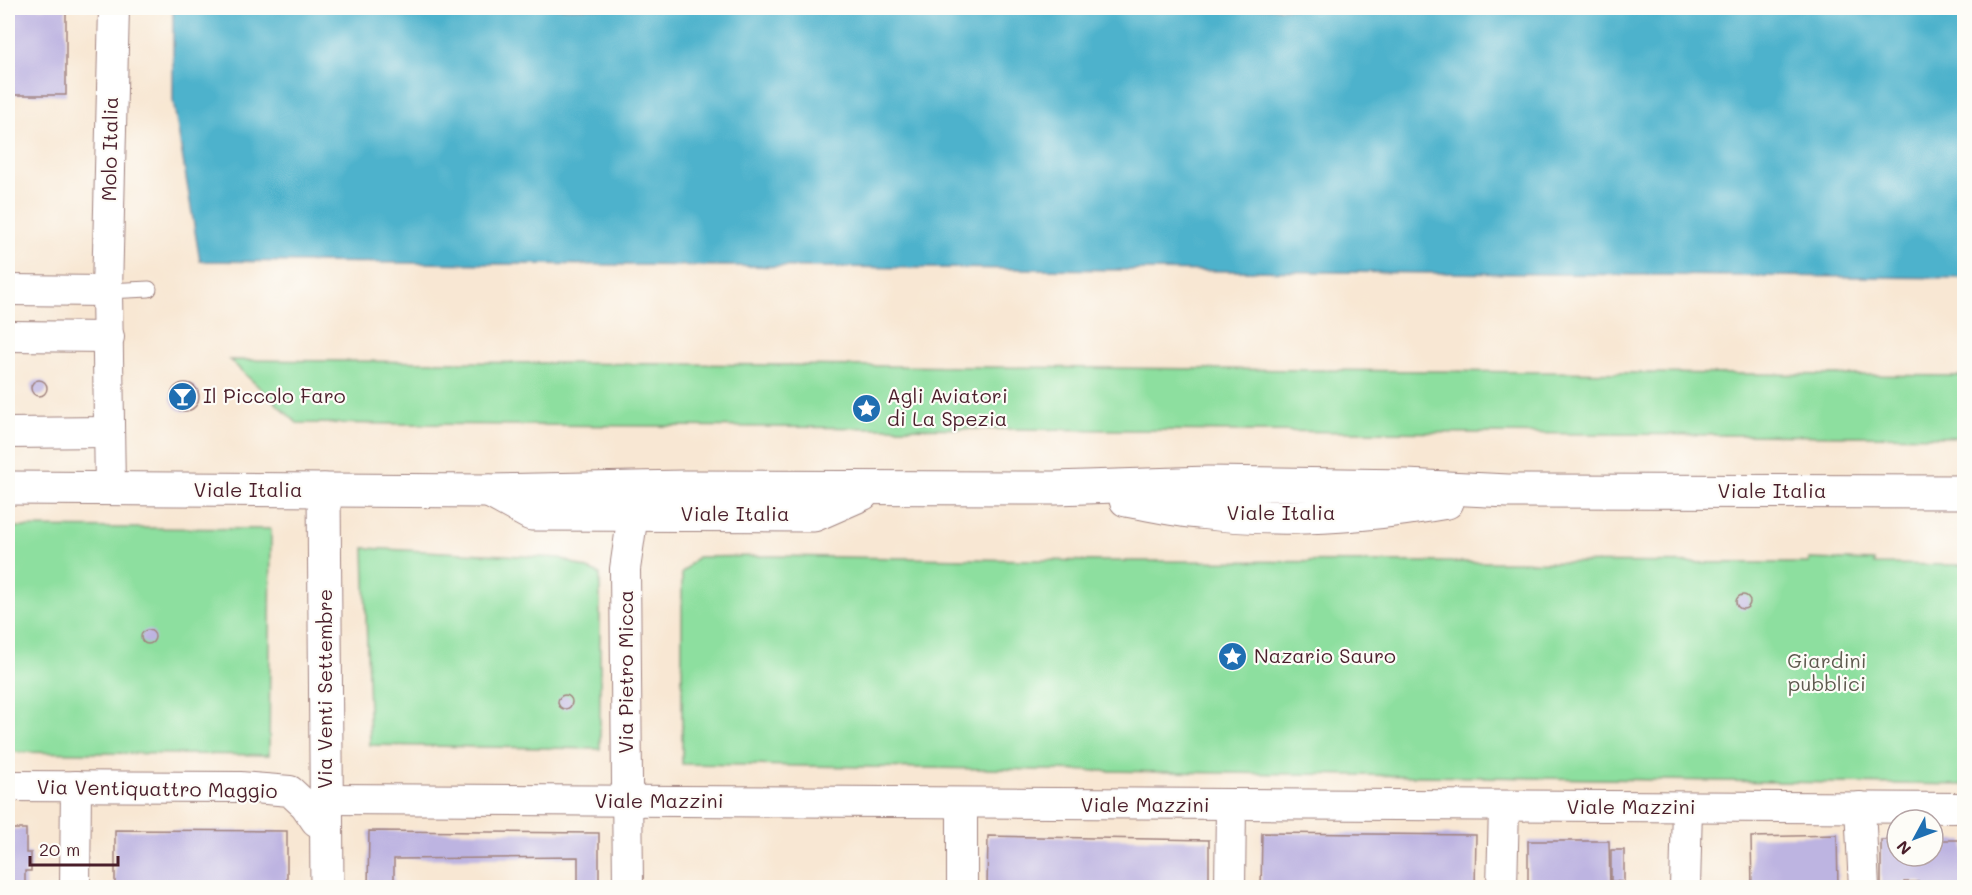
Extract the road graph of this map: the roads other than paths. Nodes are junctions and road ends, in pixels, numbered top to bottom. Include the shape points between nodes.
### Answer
1 (114, 8) edge
2 (149, 289) dead end
3 (8, 290) edge
4 (107, 291) junction
5 (8, 336) edge
6 (109, 337) junction
7 (109, 432) junction
8 (8, 433) edge
9 (682, 487) junction
10 (8, 488) edge
11 (110, 489) junction
12 (875, 489) junction
13 (324, 490) junction
14 (488, 490) junction
15 (1965, 492) edge
16 (633, 514) junction
17 (8, 786) edge
18 (76, 786) junction
19 (627, 801) junction
20 (962, 804) junction
21 (1231, 805) junction
22 (1504, 806) junction
23 (1687, 807) junction
24 (1860, 807) junction
25 (1965, 808) edge
26 (327, 814) junction
27 (75, 888) edge
28 (327, 888) edge
29 (628, 888) edge
30 (962, 888) edge
31 (1230, 888) edge
32 (1502, 888) edge
33 (1685, 888) edge
34 (1864, 888) edge

1 - 4 street, Molo Italia
2 - 4 lane
3 - 4 street
4 - 6 street, Molo Italia
5 - 6 street
6 - 7 street, Molo Italia
7 - 8 street
7 - 11 street, Molo Italia
9 - 12 main road, Viale Italia
9 - 14 main road, Viale Italia
9 - 16 street
10 - 11 main road, Viale Italia
11 - 13 main road, Viale Italia
12 - 15 main road, Viale Italia via 1219,483 1508,491
12 - 16 main road, Viale Italia via 814,515
13 - 14 main road, Viale Italia
13 - 26 main road, Via Venti Settembre
14 - 16 main road, Viale Italia via 531,514
16 - 19 street, Via Pietro Micca via 625,569
17 - 18 street, Via Ventiquattro Maggio
18 - 26 street, Via Ventiquattro Maggio via 291,791 316,821
18 - 27 street
19 - 20 street, Viale Mazzini
19 - 26 street, Viale Mazzini
19 - 29 street, Via Pietro Micca
20 - 21 street, Viale Mazzini
20 - 30 street
21 - 22 street, Viale Mazzini
21 - 31 street
22 - 23 street, Viale Mazzini
22 - 32 street
23 - 24 street, Viale Mazzini
23 - 33 street
24 - 25 street, Viale Mazzini
24 - 34 street
26 - 28 main road, Via Venti Settembre

